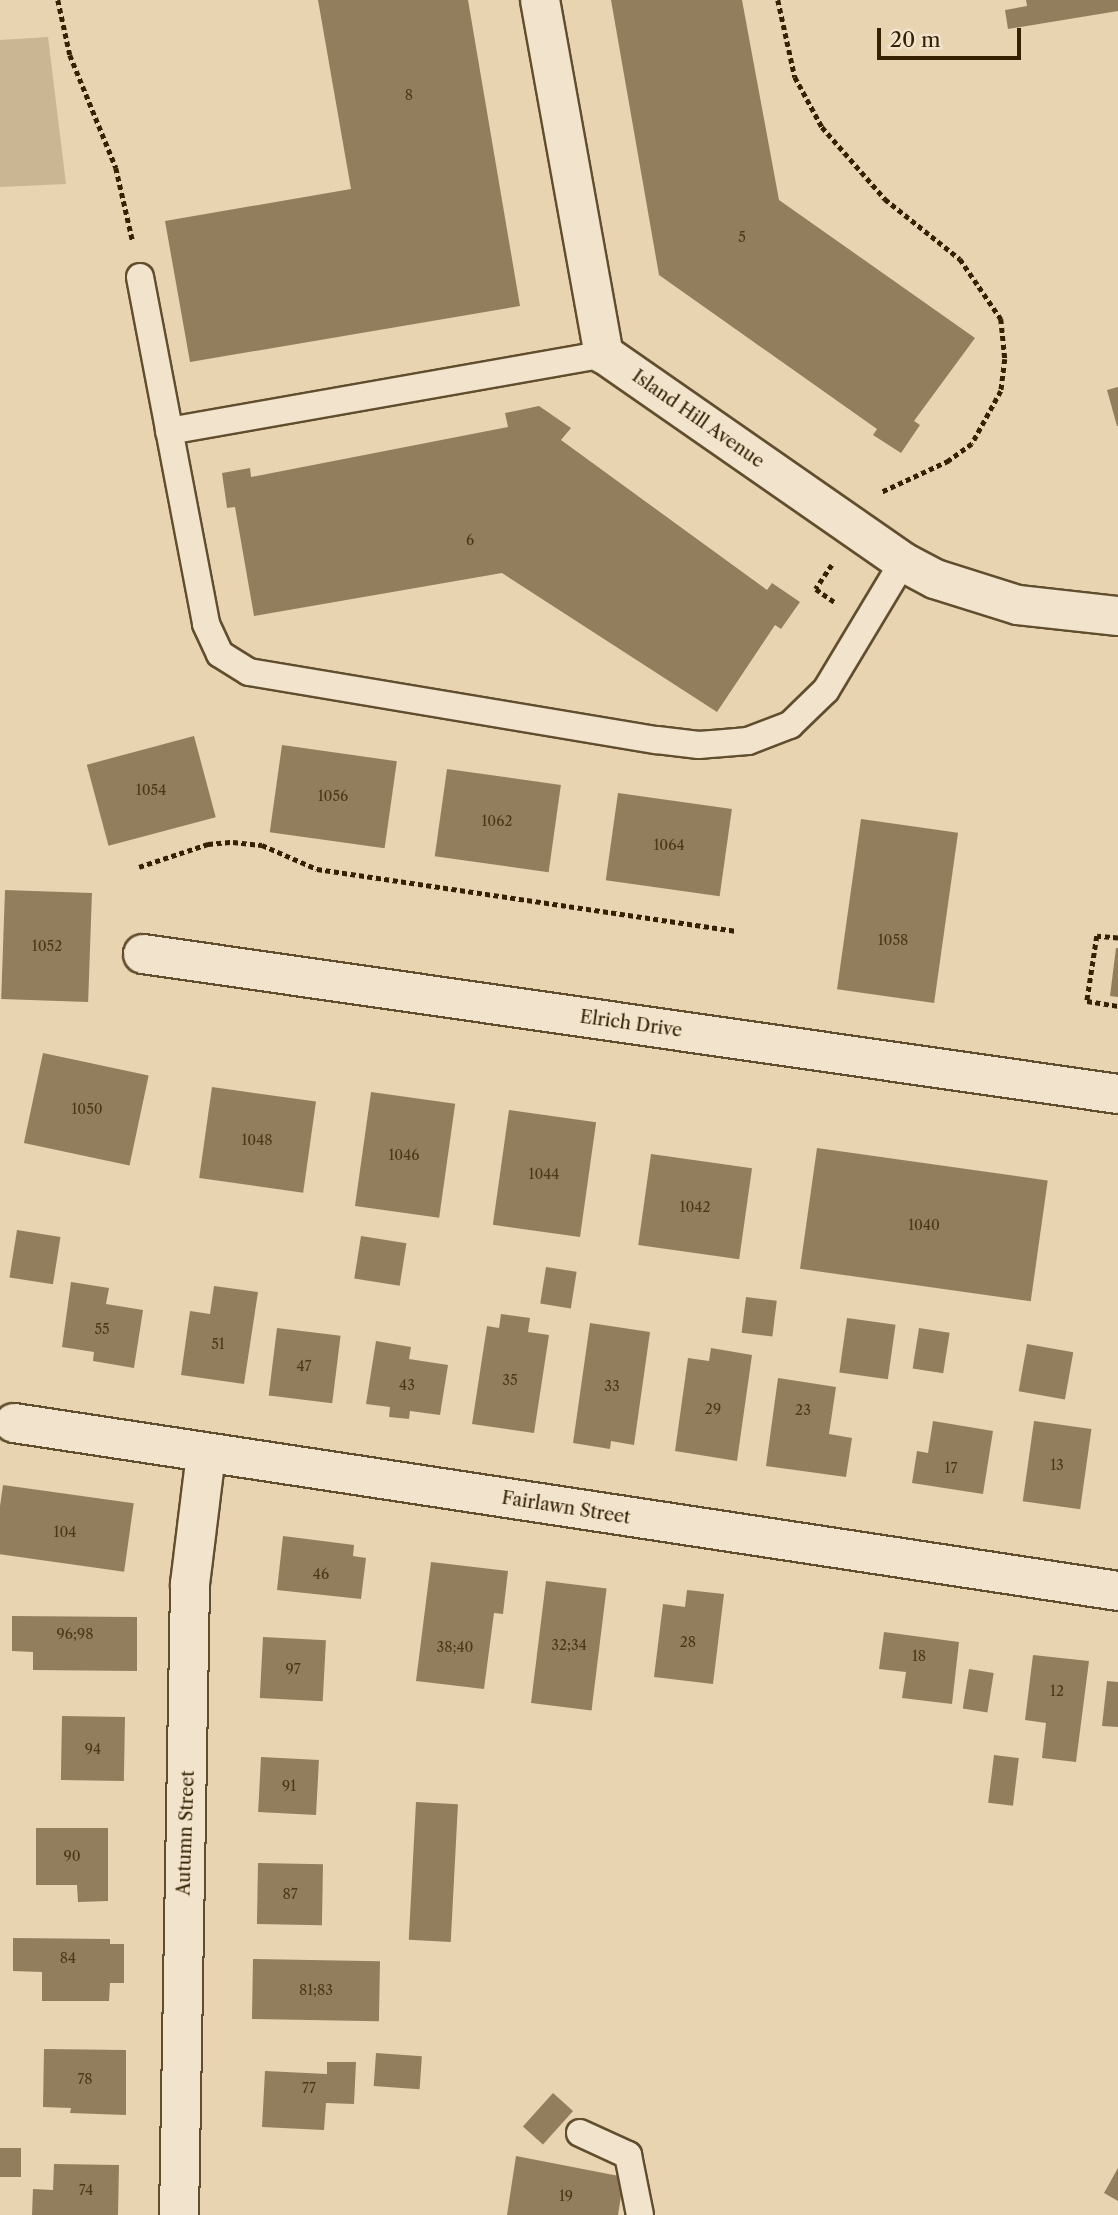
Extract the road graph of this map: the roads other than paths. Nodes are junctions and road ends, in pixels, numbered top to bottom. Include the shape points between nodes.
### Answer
1 (540, 0) edge
2 (140, 277) road end
3 (604, 354) junction
4 (169, 432) junction
5 (903, 562) junction
6 (1118, 616) edge
7 (143, 954) dead end
8 (1118, 1094) edge
9 (14, 1423) dead end
10 (205, 1453) junction
11 (1118, 1591) edge
12 (580, 2133) dead end
13 (179, 2215) edge
14 (640, 2215) edge

1 - 3 street
2 - 4 lane
3 - 4 lane
3 - 5 street, Island Hill Avenue
4 - 5 lane via 206,624 220,654 249,672 699,744 748,741 790,725 836,677
5 - 6 street, Island Hill Avenue via 983,597 1076,614
7 - 8 street, Elrich Drive
9 - 10 street, Fairlawn Street
10 - 11 street, Fairlawn Street
10 - 13 street, Autumn Street via 190,1584
12 - 14 lane via 628,2155

